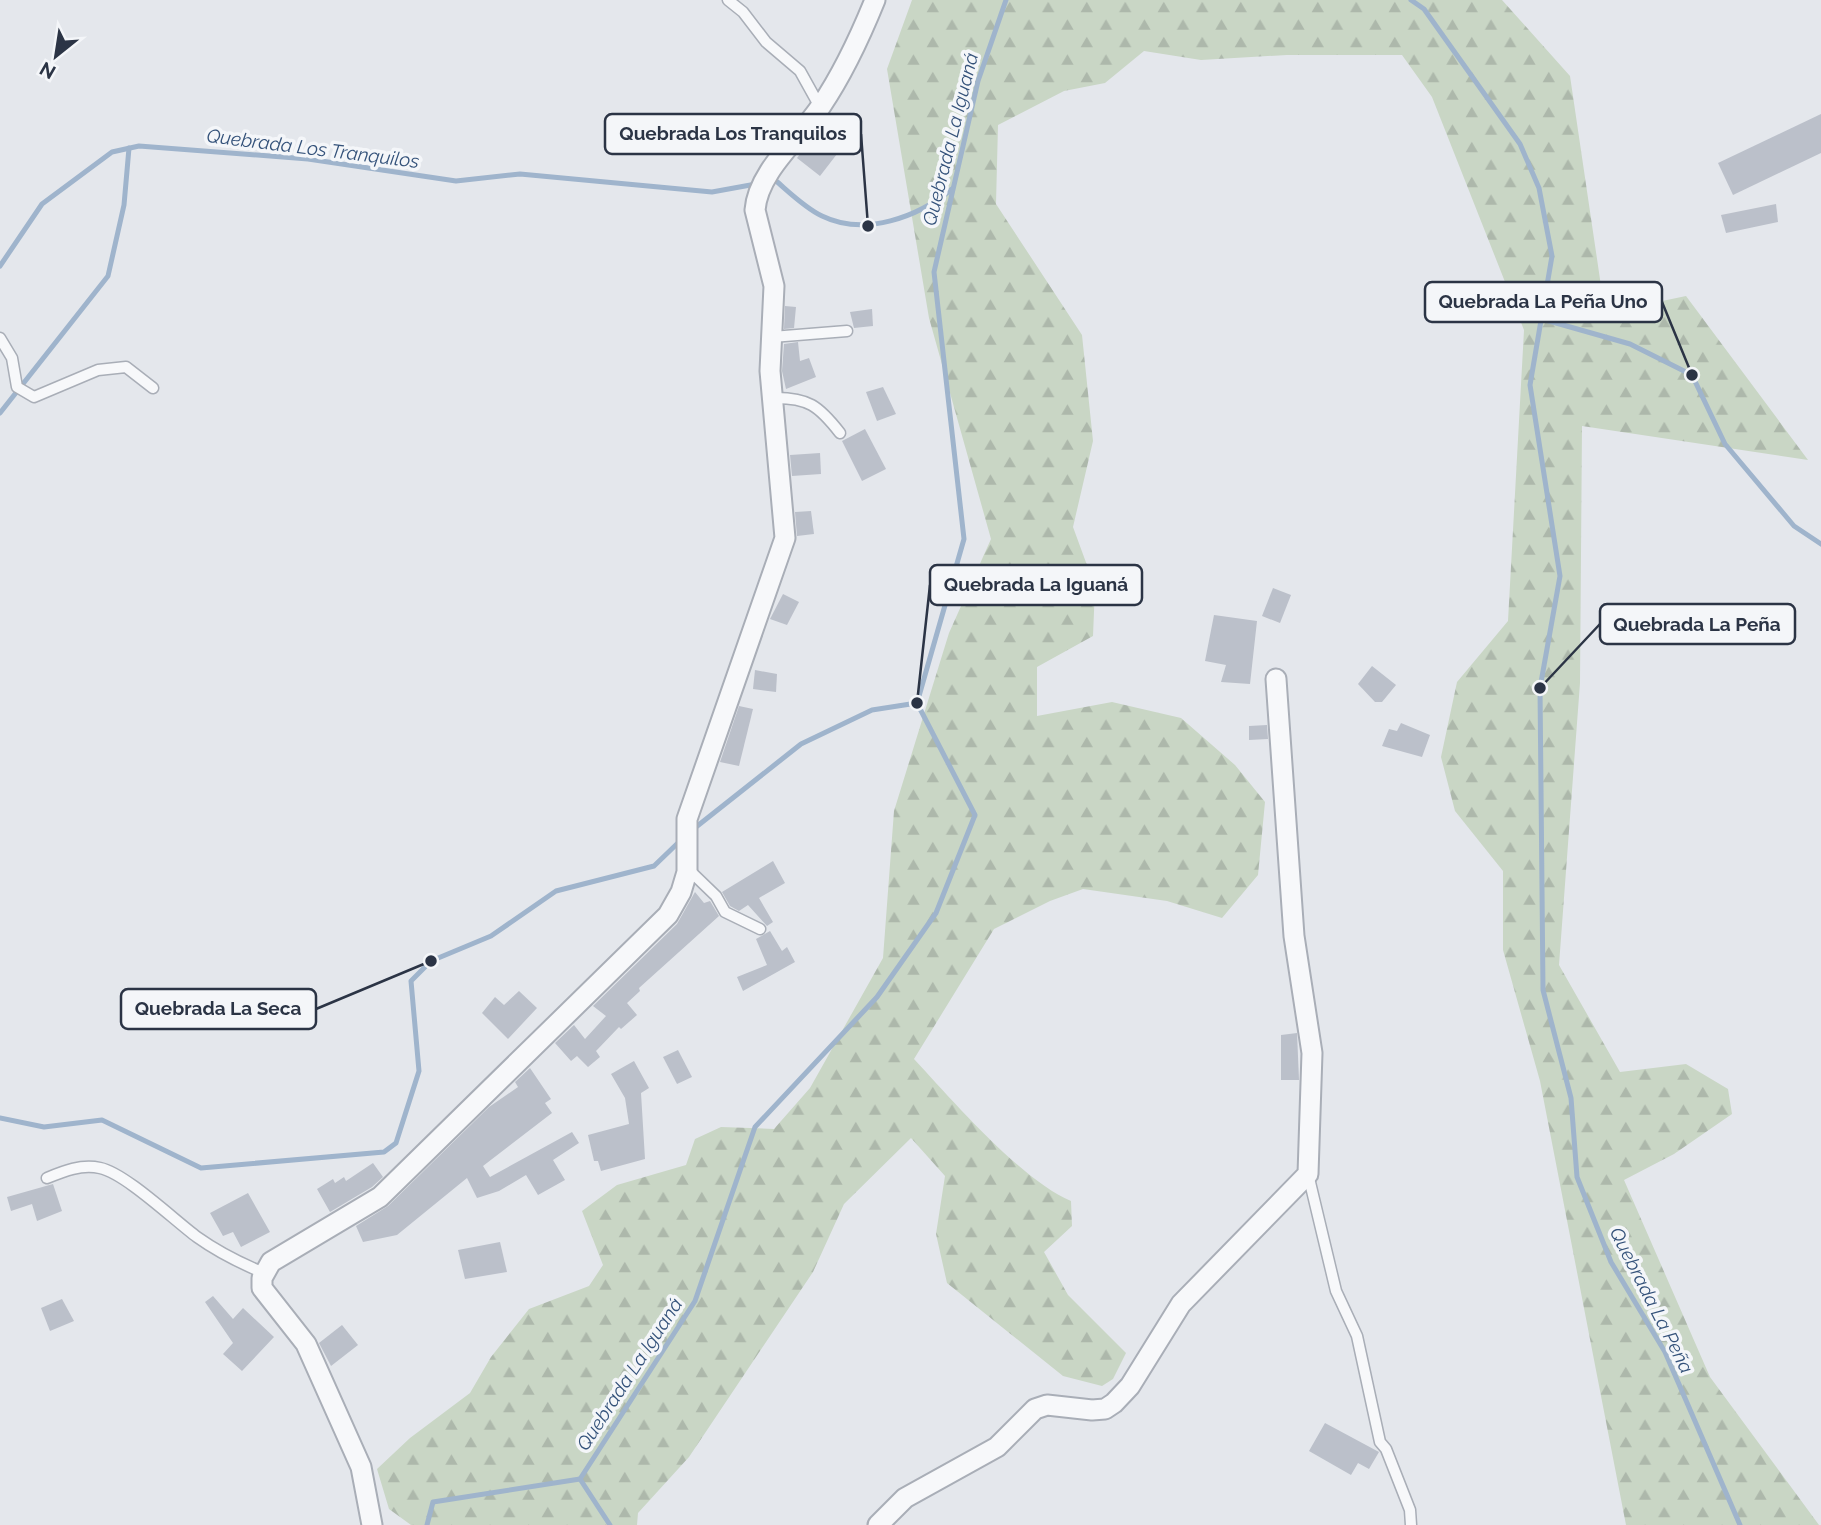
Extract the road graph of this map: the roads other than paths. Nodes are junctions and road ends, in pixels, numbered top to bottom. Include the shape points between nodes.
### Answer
1 (729, 0) edge
2 (875, 0) edge
3 (820, 108) junction
4 (846, 331) dead end
5 (772, 337) junction
6 (0, 338) edge
7 (153, 388) dead end
8 (772, 398) junction
9 (840, 433) dead end
10 (1276, 679) dead end
11 (687, 868) junction
12 (760, 929) dead end
13 (1308, 1174) junction
14 (47, 1178) dead end
15 (264, 1273) junction
16 (372, 1525) edge
17 (878, 1525) edge
18 (1411, 1525) edge

1 - 3 lane via 766,42 800,71
2 - 3 street via 854,51
3 - 5 street via 765,180 756,200 774,286
4 - 5 lane
5 - 8 street
6 - 7 lane via 12,358 17,387 34,397 98,370 126,367
8 - 9 lane via 794,397 821,409
8 - 11 street via 783,551 687,819
10 - 13 street via 1294,936 1312,1053
11 - 12 lane via 726,912
11 - 15 street via 668,915 380,1197 271,1262
13 - 17 street via 1181,1304 1130,1386 1114,1403 1092,1410 1048,1405 1035,1409 997,1447 905,1498
13 - 18 lane via 1336,1291 1357,1336 1380,1442
14 - 15 lane via 73,1168 101,1168 125,1180 200,1239
15 - 16 street via 266,1296 306,1344 361,1467

